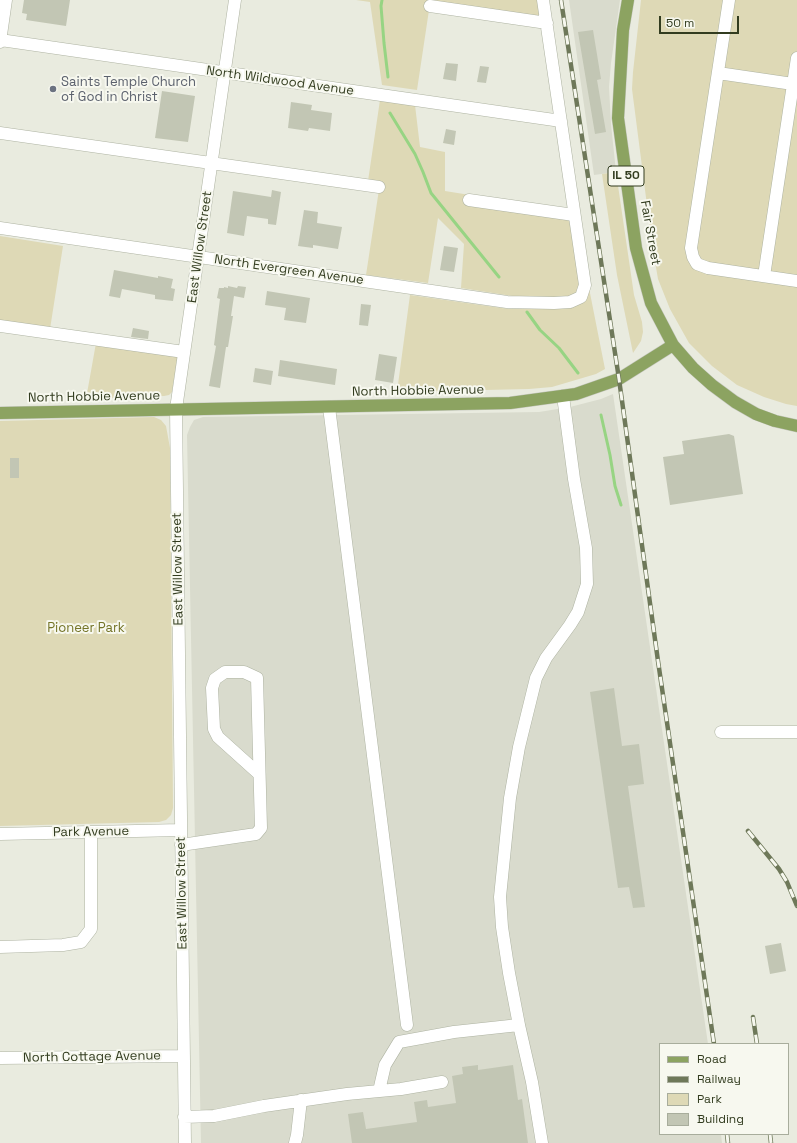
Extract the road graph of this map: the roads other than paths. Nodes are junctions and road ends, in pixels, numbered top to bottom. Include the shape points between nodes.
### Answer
1 (6, 0) edge
2 (235, 0) edge
3 (543, 0) edge
4 (628, 0) edge
5 (729, 0) edge
6 (430, 6) dead end
7 (547, 23) junction
8 (0, 41) edge
9 (797, 58) edge
10 (225, 73) junction
11 (718, 73) junction
12 (792, 90) junction
13 (797, 110) edge
14 (561, 121) junction
15 (0, 133) edge
16 (212, 163) junction
17 (379, 187) dead end
18 (469, 200) dead end
19 (574, 215) junction
20 (0, 228) edge
21 (198, 257) junction
22 (764, 276) junction
23 (797, 281) edge
24 (0, 326) edge
25 (674, 345) junction
26 (184, 352) junction
27 (563, 396) junction
28 (329, 407) junction
29 (176, 410) junction
30 (0, 413) edge
31 (797, 426) edge
32 (721, 732) dead end
33 (797, 732) edge
34 (258, 773) junction
35 (181, 830) junction
36 (91, 832) junction
37 (0, 834) edge
38 (181, 845) junction
39 (0, 947) edge
40 (408, 1025) dead end
41 (519, 1025) junction
42 (184, 1056) junction
43 (0, 1058) edge
44 (442, 1082) dead end
45 (380, 1091) junction
46 (301, 1100) junction
47 (184, 1117) junction
48 (185, 1143) edge
49 (295, 1143) edge
50 (542, 1143) edge

1 - 8 street
2 - 10 street, East Willow Street
3 - 7 street, North Evergreen Avenue
4 - 25 main road, Fair Street / IL 50 via 623,30 618,118 621,141 636,248 651,303
5 - 11 street
6 - 7 street
7 - 14 street, North Evergreen Avenue
8 - 10 street, North Wildwood Avenue
9 - 12 street
10 - 14 street, North Wildwood Avenue
10 - 16 street, East Willow Street
11 - 12 street
11 - 22 street via 691,248 693,257 697,264 708,268
12 - 13 street
12 - 22 street
14 - 19 street, North Evergreen Avenue
15 - 16 street
16 - 17 street
16 - 21 street, East Willow Street
18 - 19 street
19 - 21 street, North Evergreen Avenue via 585,285 581,297 570,302 507,302
20 - 21 street, North Evergreen Avenue
21 - 26 street, East Willow Street
22 - 23 street
24 - 26 street
25 - 27 main road, North Hobbie Avenue via 619,379
25 - 31 main road, IL 50 via 693,368 735,402 756,414
26 - 29 street, East Willow Street
27 - 28 main road, North Hobbie Avenue via 510,403
27 - 41 street via 586,548 587,584 578,612 546,658 536,678 519,747 510,798 500,897 502,927
28 - 29 main road, North Hobbie Avenue
28 - 40 street
29 - 30 main road, North Hobbie Avenue
29 - 35 street, East Willow Street
32 - 33 street
34 - 34 street via 257,678 244,672 225,672 215,679 212,688 214,729 218,737
34 - 38 street via 261,828 256,834
35 - 36 street, Park Avenue
35 - 38 street, East Willow Street
36 - 37 street, Park Avenue
36 - 39 street via 91,929 81,942
38 - 42 street, East Willow Street
41 - 45 street via 454,1032 399,1042 386,1065
41 - 50 street
42 - 43 street, North Cottage Avenue
42 - 47 street, East Willow Street
44 - 45 street
45 - 46 street
46 - 47 street via 214,1116
46 - 49 street
47 - 48 street, East Willow Street

